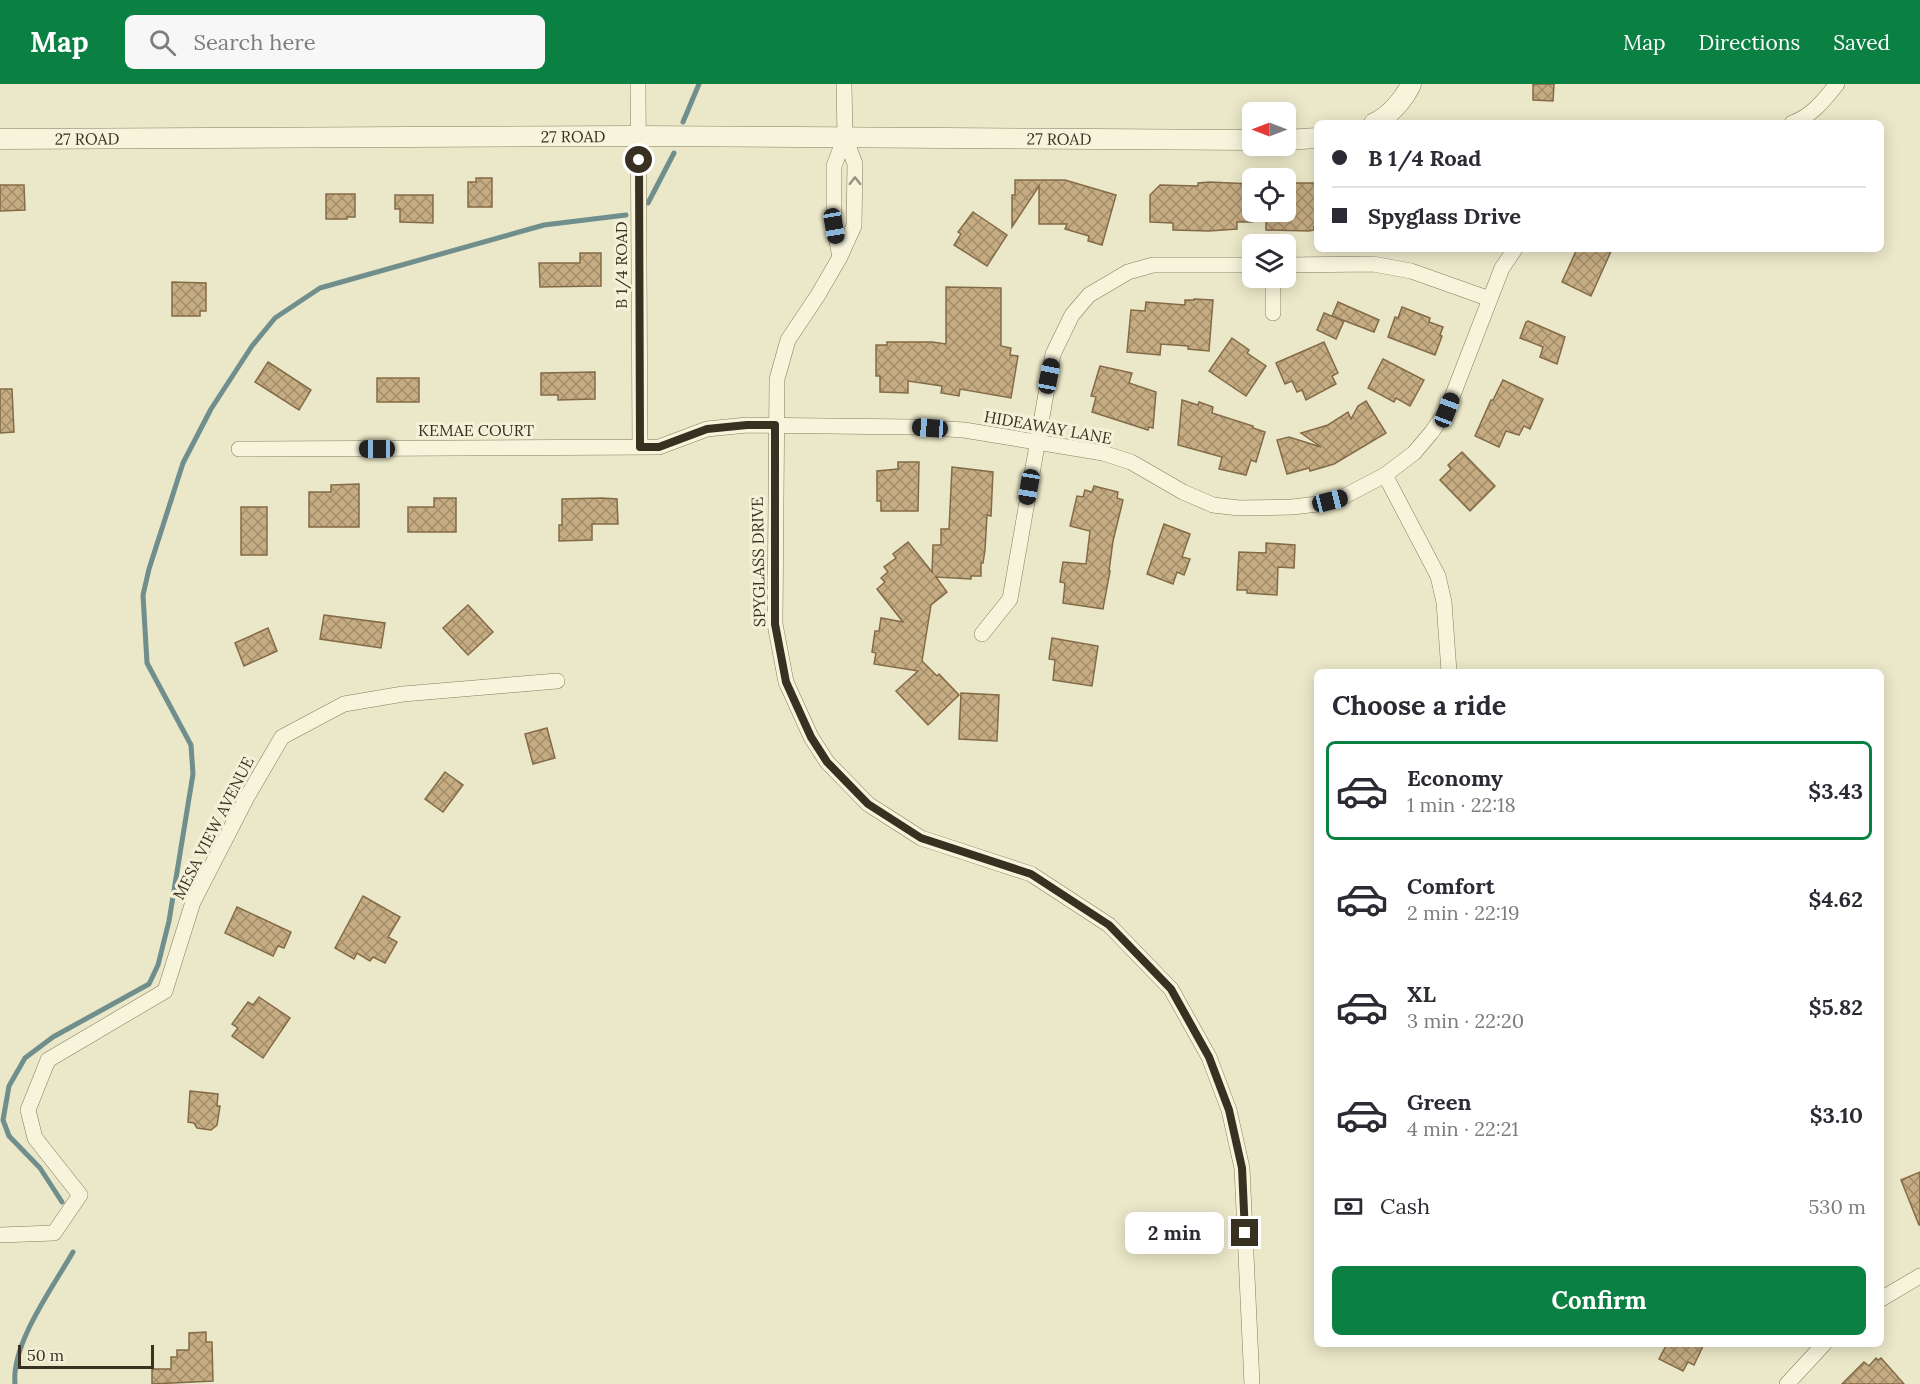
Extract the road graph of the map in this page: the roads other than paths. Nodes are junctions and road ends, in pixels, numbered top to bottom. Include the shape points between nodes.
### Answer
1 (638, 84) edge
2 (844, 84) edge
3 (1411, 84) edge
4 (1837, 84) edge
5 (1382, 120) edge
6 (1801, 120) edge
7 (638, 136) junction
8 (845, 137) junction
9 (1314, 138) edge
10 (0, 139) edge
11 (1296, 139) edge
12 (1242, 140) edge
13 (1513, 252) edge
14 (1242, 265) edge
15 (1296, 265) edge
16 (1273, 288) edge
17 (1490, 299) junction
18 (1273, 313) dead end
19 (775, 425) junction
20 (1036, 443) junction
21 (640, 447) junction
22 (239, 449) dead end
23 (1385, 475) junction
24 (982, 634) dead end
25 (1449, 669) edge
26 (557, 681) dead end
27 (0, 1235) edge
28 (1920, 1276) edge
29 (1884, 1297) edge
30 (1821, 1347) edge
31 (1252, 1384) edge
32 (1787, 1384) edge

1 - 7 street, B 1/4 ROAD
2 - 8 street, SPYGLASS DRIVE
3 - 5 street
4 - 6 street
7 - 8 street, 27 ROAD
7 - 10 street, 27 ROAD
7 - 21 street, B 1/4 ROAD
8 - 12 street, 27 ROAD
8 - 19 street, SPYGLASS DRIVE via 855,164 854,226 840,257 788,340 777,380
9 - 11 street
13 - 17 street, HIDEAWAY LANE
14 - 20 street via 1153,265 1128,272 1089,295 1072,315 1053,354
15 - 17 street via 1373,264 1411,271
16 - 18 street
17 - 23 street, HIDEAWAY LANE via 1447,410 1414,453
19 - 20 street, HIDEAWAY LANE via 964,430
19 - 21 street, HIDEAWAY LANE via 707,429 659,447
19 - 31 street, SPYGLASS DRIVE via 775,624 786,682 811,737 868,804 921,838 1031,874 1109,925 1171,989 1209,1057 1229,1110 1242,1168
20 - 23 street, HIDEAWAY LANE via 1103,453 1131,462 1193,496 1239,508 1317,504 1343,497
20 - 24 street via 1010,599
21 - 22 street, KEMAE COURT
23 - 25 street via 1438,576
26 - 27 street, MESA VIEW AVENUE via 403,694 344,704 282,737 194,902 165,991 48,1060 28,1110 35,1138 80,1196 54,1233
28 - 29 street
30 - 32 street

